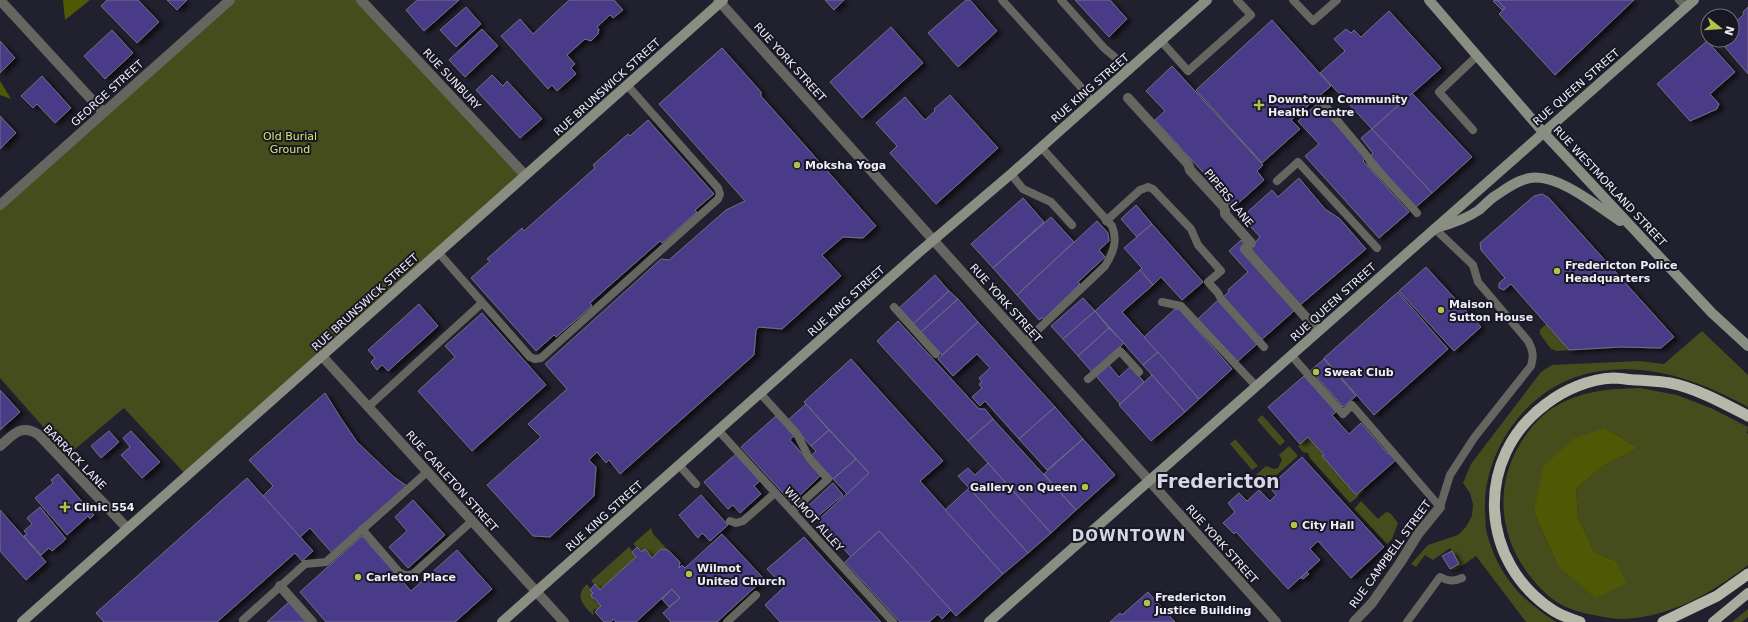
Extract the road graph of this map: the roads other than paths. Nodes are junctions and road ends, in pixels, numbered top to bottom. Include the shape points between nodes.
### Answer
1 (0, 0) edge
2 (230, 0) edge
3 (361, 0) edge
4 (1002, 0) edge
5 (1061, 0) edge
6 (1207, 0) edge
7 (1237, 0) edge
8 (1293, 0) edge
9 (1337, 0) edge
10 (1429, 0) edge
11 (1694, 0) edge
12 (721, 1) edge
13 (1683, 4) edge
14 (1162, 42) junction
15 (1477, 56) junction
16 (1130, 70) junction
17 (627, 85) junction
18 (1128, 98) dead end
19 (1093, 102) junction
20 (1322, 102) dead end
21 (103, 112) junction
22 (1473, 130) dead end
23 (1543, 132) junction
24 (1041, 147) junction
25 (1011, 174) junction
26 (525, 175) junction
27 (1277, 181) dead end
28 (0, 205) edge
29 (1417, 213) dead end
30 (1106, 221) junction
31 (1072, 225) dead end
32 (1434, 228) junction
33 (1633, 230) junction
34 (933, 240) junction
35 (1377, 248) dead end
36 (438, 252) junction
37 (1162, 302) dead end
38 (482, 303) junction
39 (894, 307) dead end
40 (1318, 331) junction
41 (1025, 342) junction
42 (1748, 346) edge
43 (1264, 347) dead end
44 (936, 354) dead end
45 (1291, 355) junction
46 (322, 356) junction
47 (1139, 372) dead end
48 (1088, 379) dead end
49 (1256, 386) junction
50 (760, 393) junction
51 (368, 407) junction
52 (1748, 416) edge
53 (718, 430) junction
54 (0, 446) edge
55 (679, 465) junction
56 (427, 472) junction
57 (1149, 481) junction
58 (696, 484) dead end
59 (775, 493) junction
60 (1440, 506) junction
61 (792, 512) junction
62 (472, 521) junction
63 (730, 521) dead end
64 (127, 528) junction
65 (362, 529) junction
66 (1748, 574) edge
67 (1462, 578) dead end
68 (280, 586) junction
69 (536, 592) junction
70 (1748, 593) edge
71 (756, 595) dead end
72 (243, 620) dead end
73 (22, 622) edge
74 (312, 622) edge
75 (502, 622) edge
76 (564, 622) edge
77 (727, 622) edge
78 (892, 622) edge
79 (989, 622) edge
80 (1276, 622) edge
81 (1354, 622) edge
82 (1408, 622) edge
83 (1580, 622) edge
84 (1663, 622) edge
85 (1713, 622) edge

1 - 21 street
2 - 21 street, GEORGE STREET
3 - 26 street, RUE SUNBURY
4 - 19 lane
5 - 16 lane via 1104,48
6 - 14 main road, RUE KING STREET
7 - 14 lane via 1251,15 1188,71
8 - 9 lane via 1313,21
10 - 15 main road, RUE WESTMORLAND STREET
11 - 13 main road, RUE QUEEN STREET
12 - 17 main road, RUE BRUNSWICK STREET
12 - 34 street, RUE YORK STREET
13 - 23 main road, RUE QUEEN STREET
14 - 16 main road, RUE KING STREET
15 - 22 lane via 1439,92
15 - 23 main road, RUE WESTMORLAND STREET
16 - 19 main road, RUE KING STREET
17 - 26 main road, RUE BRUNSWICK STREET
17 - 38 lane via 718,188 718,199 541,358 530,357
18 - 40 street, PIPERS LANE via 1225,208 1225,214 1251,243 1245,249
19 - 24 main road, RUE KING STREET
20 - 29 lane via 1371,163
21 - 28 street, GEORGE STREET
23 - 32 main road, RUE QUEEN STREET
23 - 33 main road, RUE WESTMORLAND STREET
24 - 25 main road, RUE KING STREET
24 - 30 lane
25 - 31 lane via 1023,189 1051,202
25 - 34 main road, RUE KING STREET
26 - 36 main road, RUE BRUNSWICK STREET
27 - 35 lane via 1298,162
30 - 41 lane via 1112,226 1115,240 1105,266
30 - 43 lane via 1140,190 1148,187 1153,189 1191,229 1198,245 1221,270 1208,282
32 - 33 main road via 1451,224 1477,211 1518,181 1532,177 1546,178 1563,184
32 - 40 main road, RUE QUEEN STREET
32 - 60 lane, RUE CAMPBELL STREET via 1473,265 1478,282 1528,341 1533,358 1531,366 1474,438 1450,475
33 - 42 main road, RUE WESTMORLAND STREET via 1712,313
34 - 41 street, RUE YORK STREET
34 - 50 main road, RUE KING STREET
36 - 38 lane
36 - 46 main road, RUE BRUNSWICK STREET
37 - 49 lane via 1181,306
38 - 51 lane
39 - 44 lane
40 - 45 main road, RUE QUEEN STREET
41 - 57 street, RUE YORK STREET
45 - 49 main road, RUE QUEEN STREET
45 - 60 lane via 1343,414 1352,406
46 - 51 street, RUE CARLETON STREET
46 - 64 main road, RUE BRUNSWICK STREET
47 - 48 lane via 1120,351
49 - 57 main road, RUE QUEEN STREET
50 - 53 main road, RUE KING STREET
50 - 61 lane via 797,434 809,458 828,479
51 - 56 street, RUE CARLETON STREET
52 - 83 highway via 1707,396 1671,383 1613,378 1588,383 1559,394 1534,413 1516,434 1504,457 1493,507 1504,554 1518,578 1534,596 1555,612
53 - 55 main road, RUE KING STREET
53 - 59 lane, WILMOT ALLEY
54 - 64 street, BARRACK LANE via 21,430 27,429 39,434
55 - 58 lane
55 - 69 main road, RUE KING STREET
56 - 62 street, RUE CARLETON STREET
56 - 65 lane
57 - 79 main road, RUE QUEEN STREET
57 - 80 street, RUE YORK STREET
59 - 61 lane, WILMOT ALLEY
59 - 63 lane via 743,521
60 - 81 street, RUE CAMPBELL STREET via 1372,603
61 - 78 lane, WILMOT ALLEY
62 - 65 lane via 413,574 405,576
62 - 69 street, RUE CARLETON STREET
64 - 73 main road, RUE BRUNSWICK STREET
65 - 68 lane via 326,562 305,564
66 - 84 highway via 1717,596
67 - 82 lane via 1455,581 1440,577
68 - 72 lane
68 - 74 street
69 - 75 main road, RUE KING STREET
69 - 76 street, RUE CARLETON STREET
70 - 85 main road
71 - 77 lane

